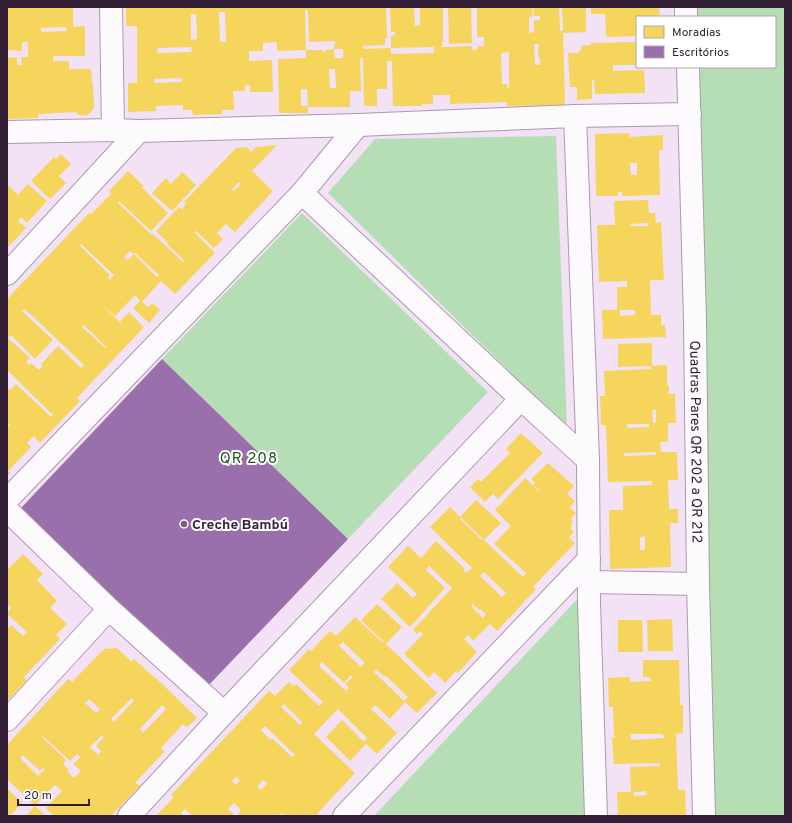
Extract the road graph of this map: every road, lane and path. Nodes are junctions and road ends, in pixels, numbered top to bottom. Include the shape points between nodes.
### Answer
1 (111, 7) edge
2 (688, 68) edge
3 (690, 114) junction
4 (575, 116) junction
5 (358, 126) junction
6 (113, 130) junction
7 (140, 131) junction
8 (7, 132) edge
9 (302, 193) junction
10 (7, 274) edge
11 (521, 399) junction
12 (588, 460) junction
13 (7, 500) edge
14 (7, 510) edge
15 (589, 558) junction
16 (589, 582) junction
17 (698, 584) junction
18 (109, 609) junction
19 (224, 713) junction
20 (7, 720) edge
21 (129, 816) edge
22 (344, 816) edge
23 (596, 816) edge
24 (704, 816) edge

1 - 6 street
2 - 3 street, Quadras Pares QR 202 a QR 212
3 - 4 street
3 - 17 street, Quadras Pares QR 202 a QR 212
4 - 5 street
4 - 12 street
5 - 7 street
5 - 9 street
6 - 7 street
6 - 8 street
7 - 10 street
9 - 11 street
9 - 13 street
11 - 12 street
11 - 19 street
12 - 15 street
14 - 18 street
15 - 16 street
15 - 22 street
16 - 17 street
16 - 23 street
17 - 24 street, Quadras Pares QR 202 a QR 212
18 - 19 street
18 - 20 street
19 - 21 street

